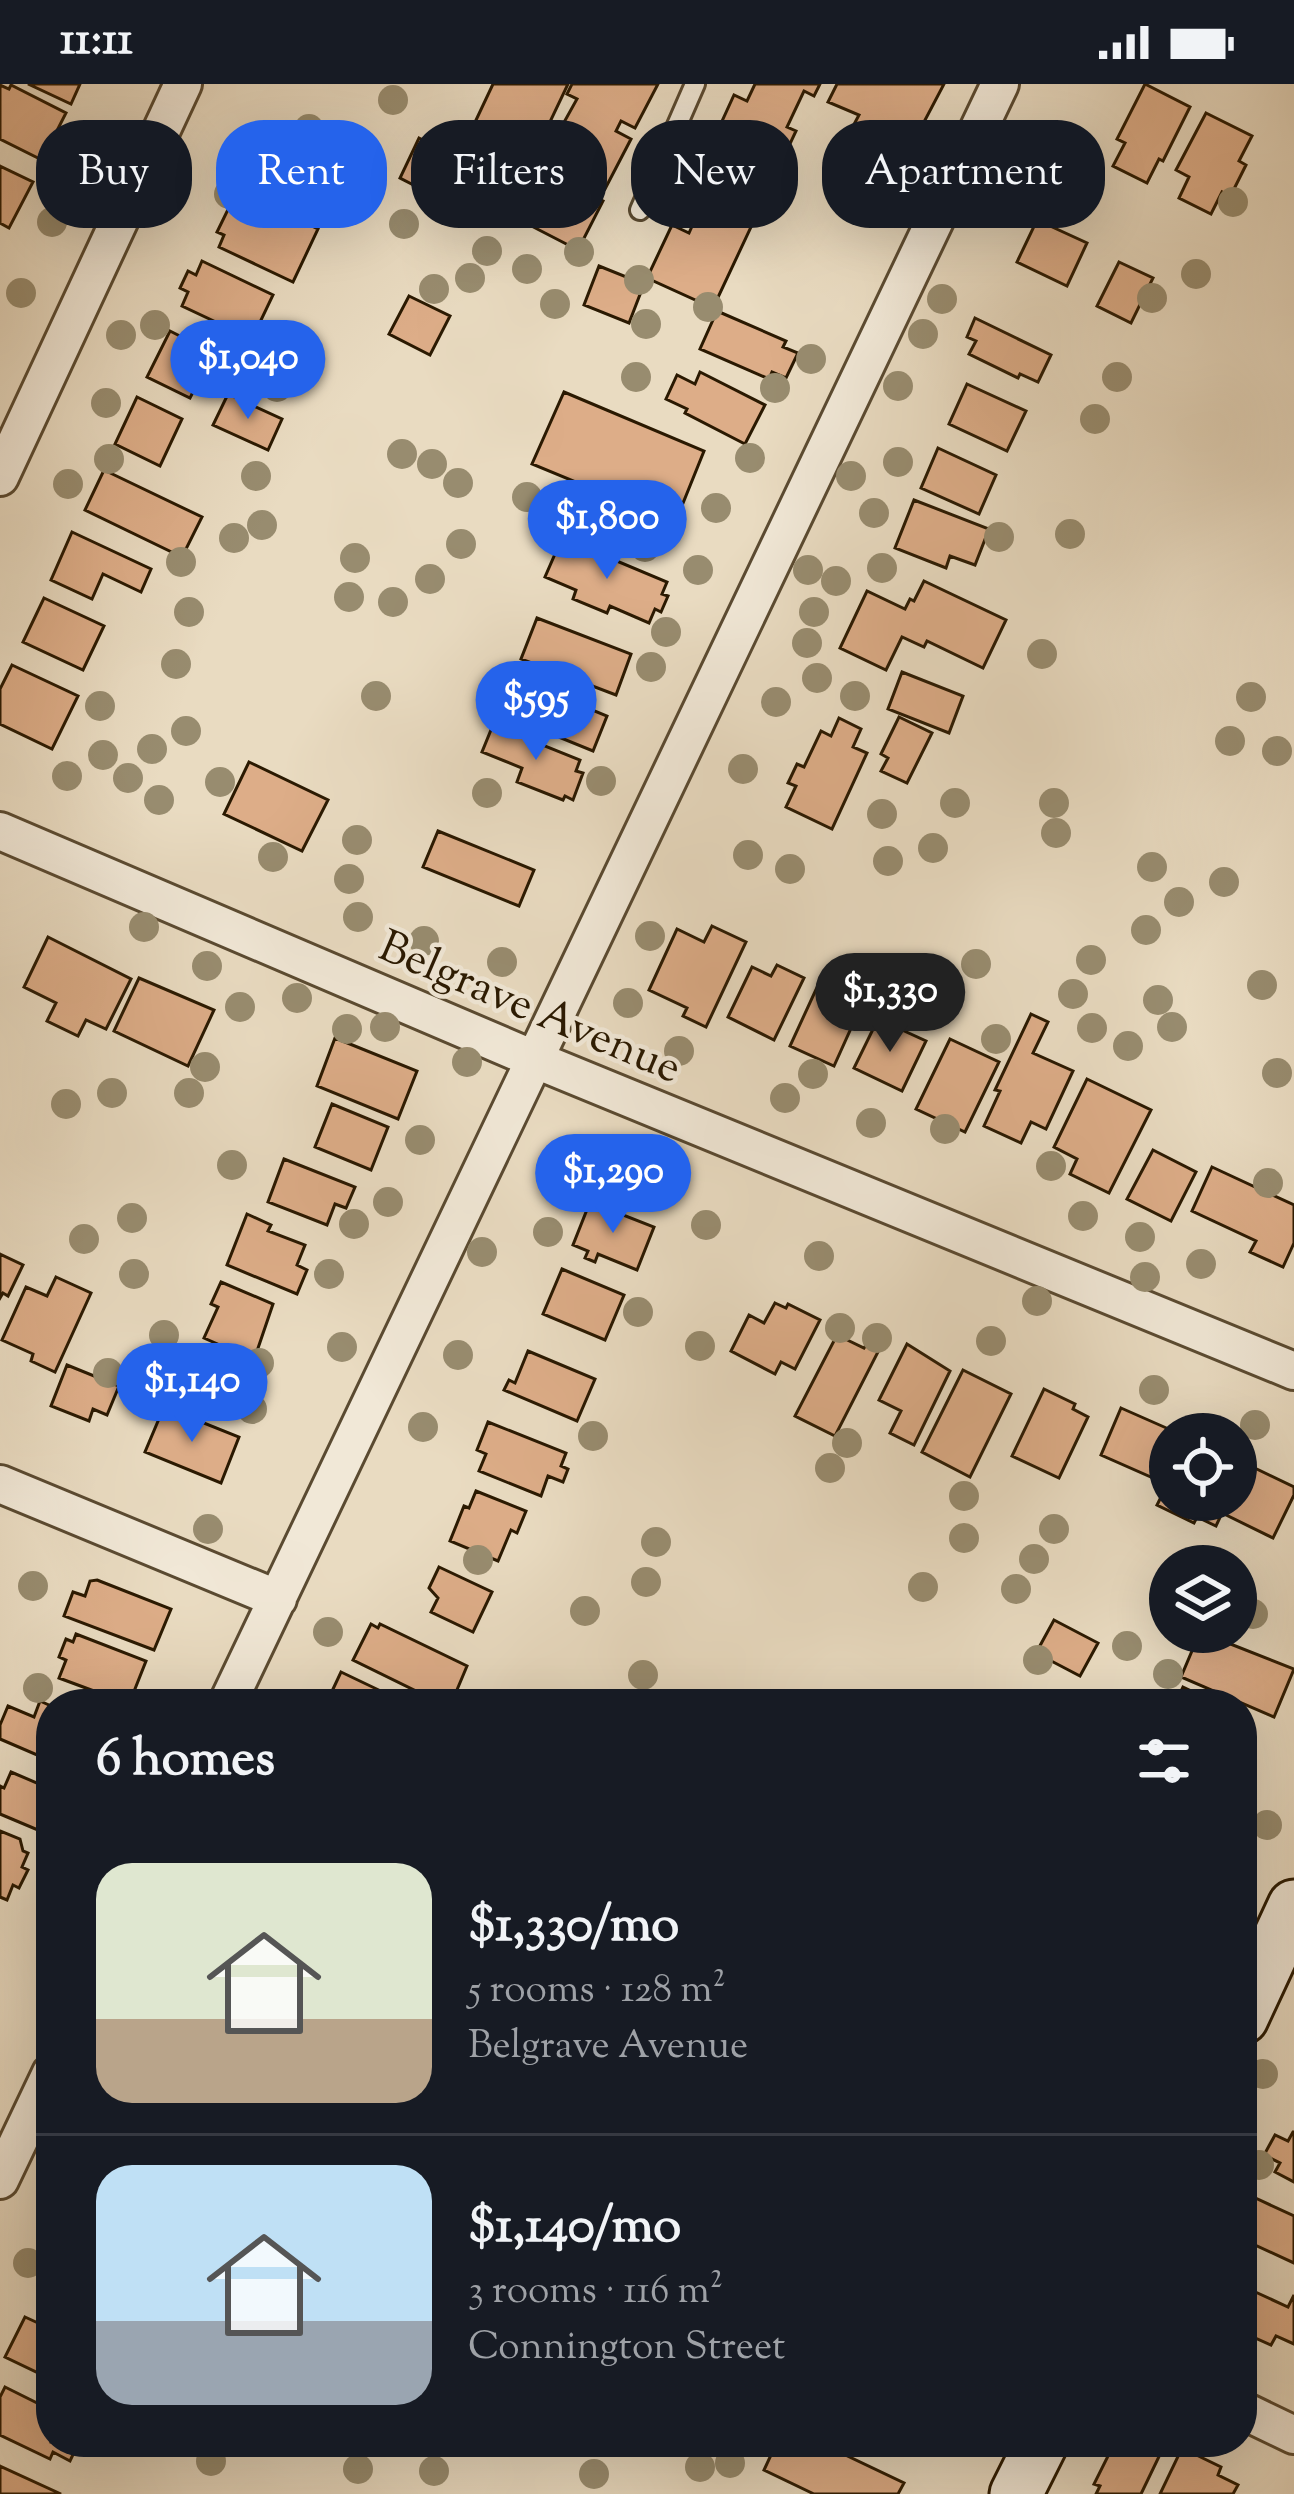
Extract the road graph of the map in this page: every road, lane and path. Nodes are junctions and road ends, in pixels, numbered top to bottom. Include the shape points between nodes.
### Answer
1 (183, 84) edge
2 (695, 84) edge
3 (1000, 84) edge
4 (679, 120) edge
5 (0, 477) edge
6 (0, 831) edge
7 (536, 1060) junction
8 (1294, 1371) edge
9 (0, 1484) edge
10 (278, 1598) junction
11 (234, 1689) edge
12 (1294, 1906) edge
13 (1257, 1986) edge
14 (36, 2090) edge
15 (14, 2114) edge
16 (0, 2180) edge
17 (1257, 2417) edge
18 (1294, 2435) edge
19 (1034, 2457) edge
20 (1016, 2494) edge

1 - 5 street
2 - 4 lane
3 - 7 street
6 - 7 street, Belgrave Avenue
7 - 8 street, Belgrave Avenue
7 - 10 street
9 - 10 street
10 - 11 street
12 - 13 street
14 - 15 street
15 - 16 street
17 - 18 street
19 - 20 street

